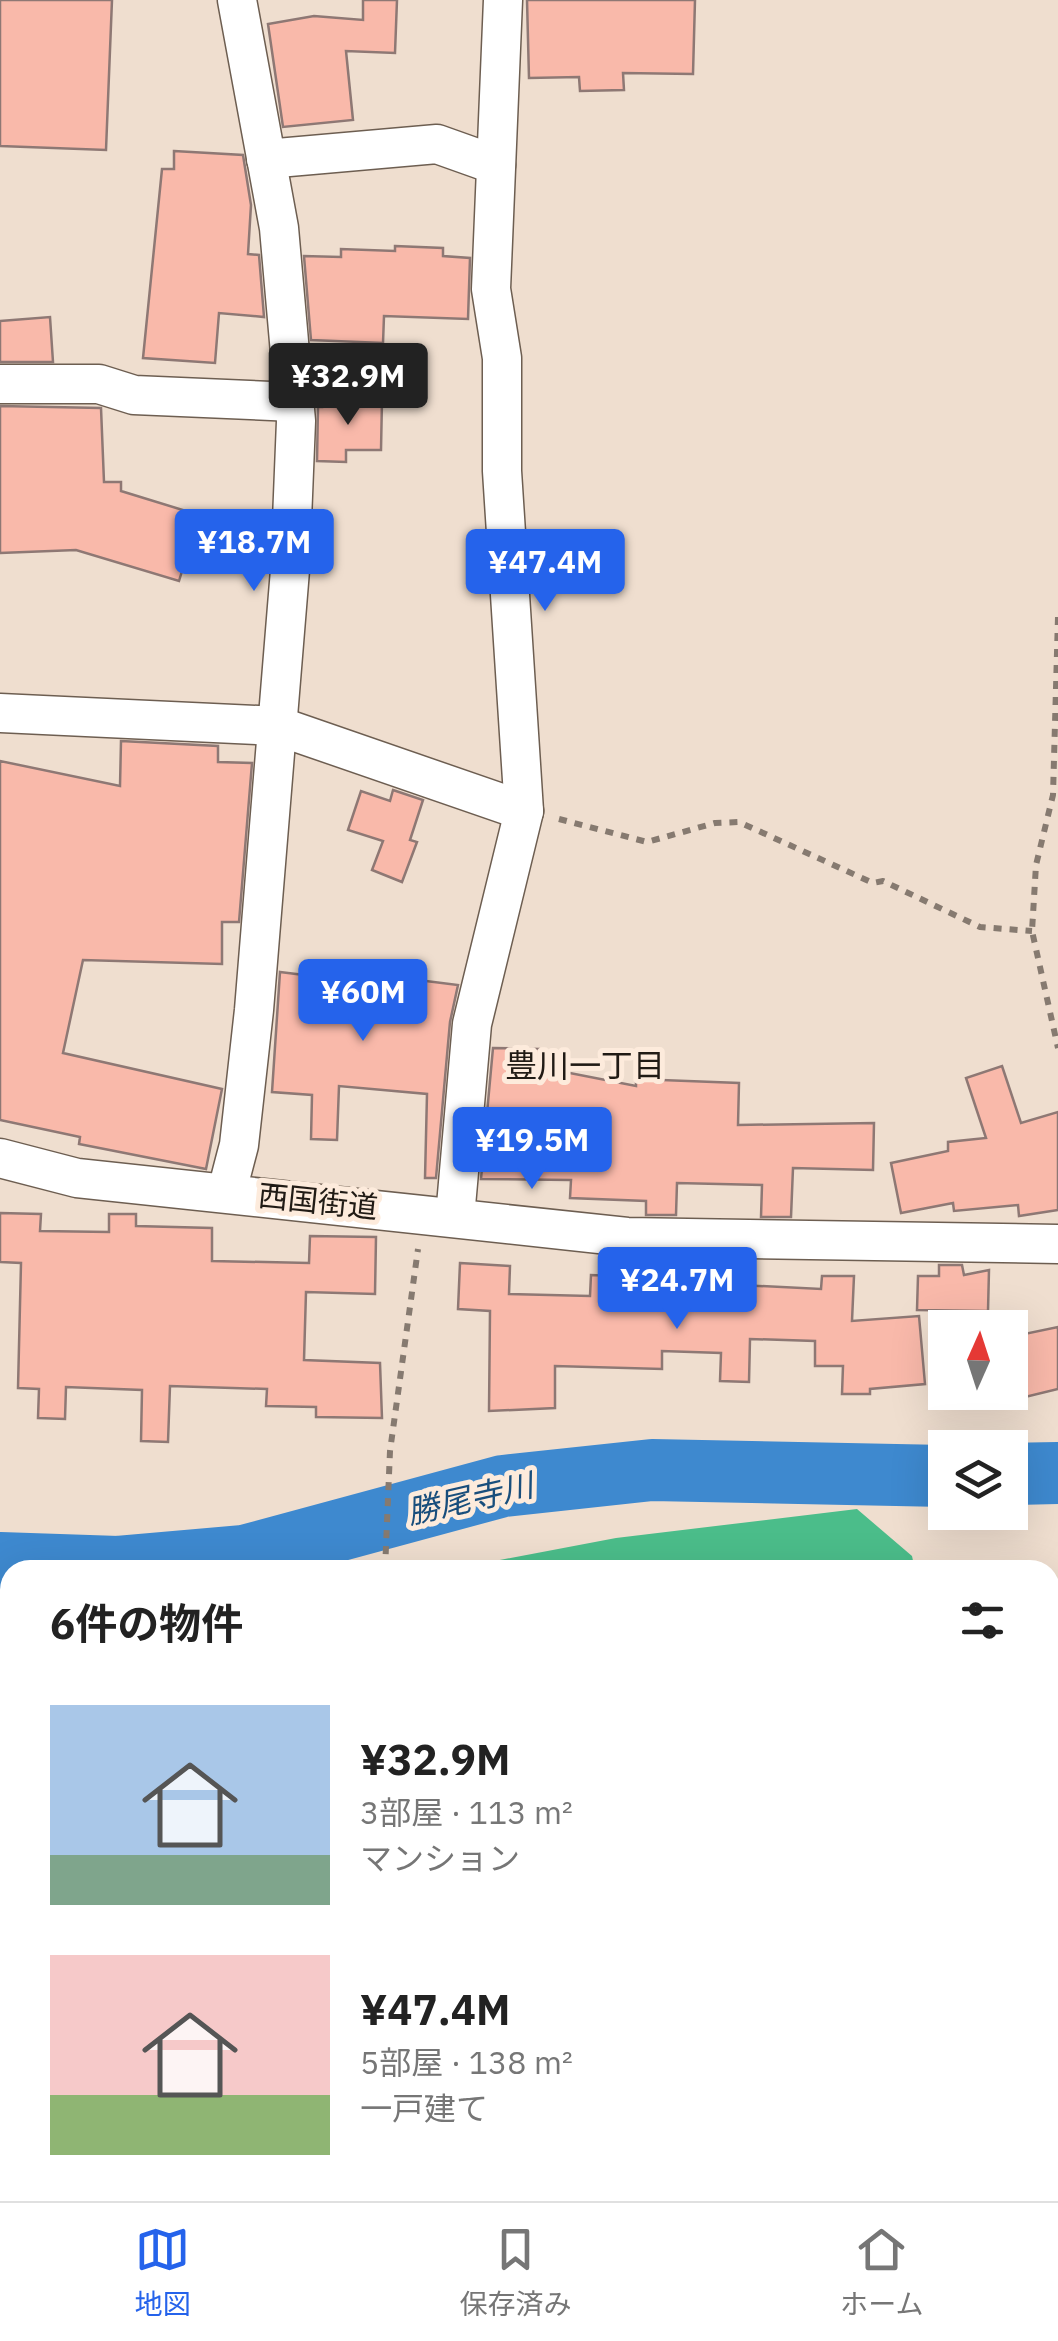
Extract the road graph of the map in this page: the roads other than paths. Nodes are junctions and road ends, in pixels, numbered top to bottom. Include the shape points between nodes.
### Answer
1 (237, 0) edge
2 (503, 0) edge
3 (266, 159) junction
4 (496, 165) junction
5 (0, 384) edge
6 (294, 402) junction
7 (0, 713) edge
8 (278, 726) junction
9 (524, 811) junction
10 (0, 1158) edge
11 (227, 1192) junction
12 (439, 1215) junction
13 (1058, 1244) edge

1 - 3 street
2 - 4 street
3 - 4 street via 437,144
3 - 6 street via 279,228
4 - 9 street via 491,289 502,358 502,471
5 - 6 street via 99,384 134,395
6 - 8 street
7 - 8 street
8 - 9 street
8 - 11 street via 254,1010
9 - 12 street via 472,1024
10 - 11 street, 西国街道 via 77,1178
11 - 12 street, 西国街道
12 - 13 street, 西国街道 via 628,1237

